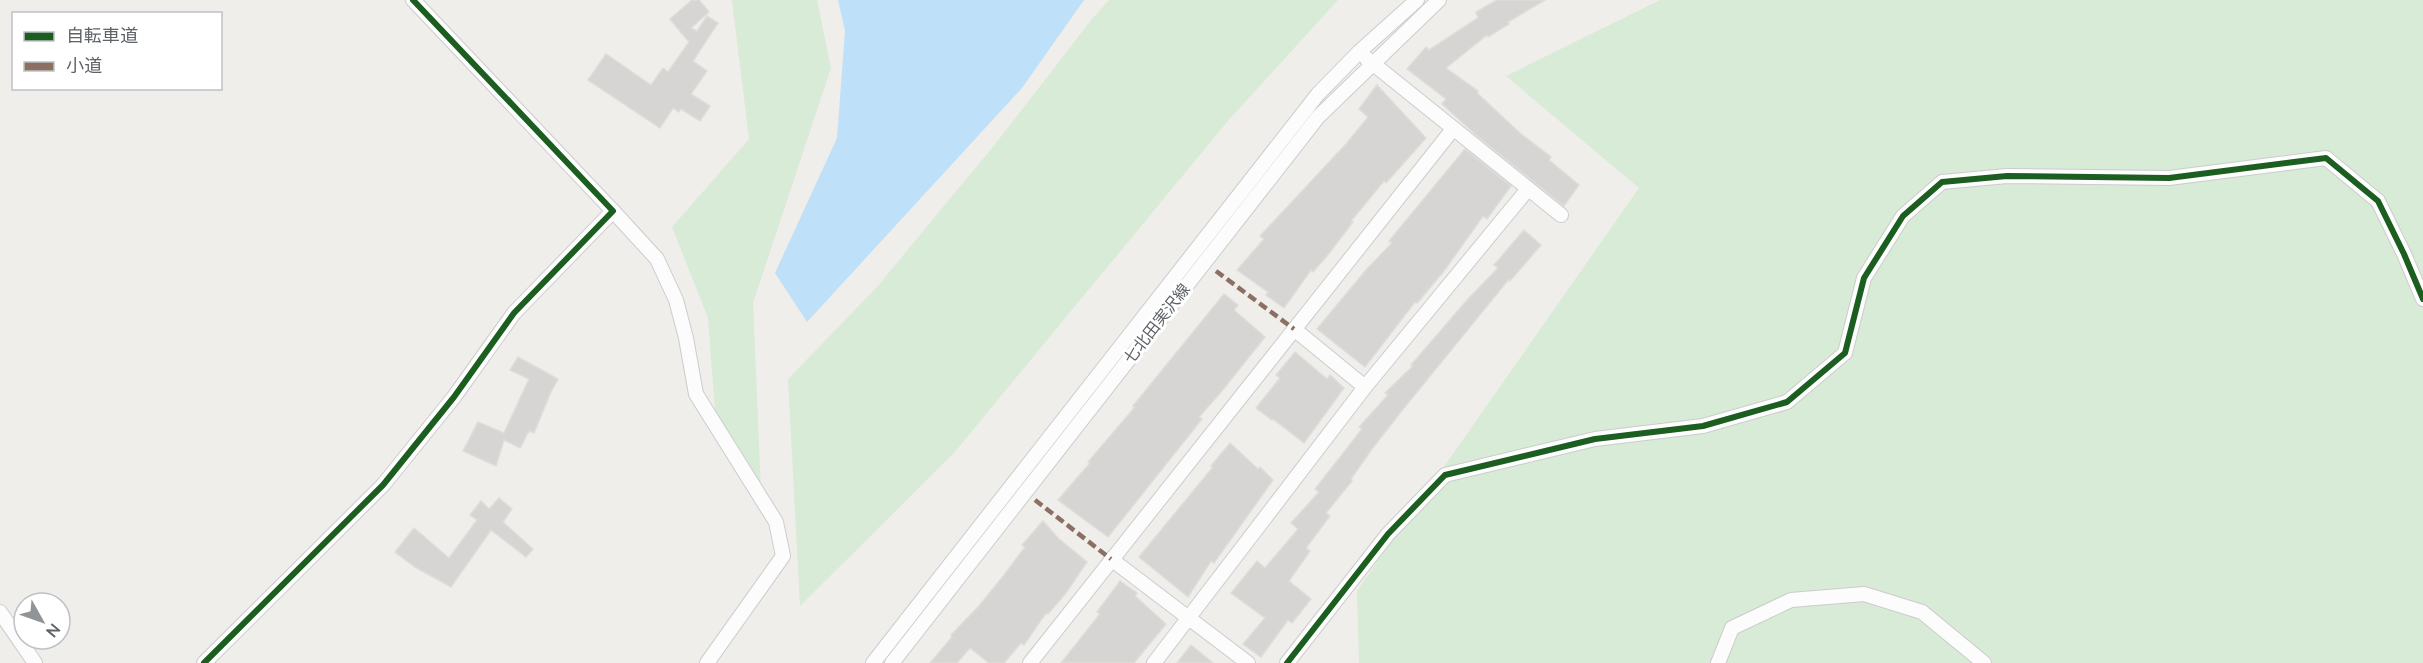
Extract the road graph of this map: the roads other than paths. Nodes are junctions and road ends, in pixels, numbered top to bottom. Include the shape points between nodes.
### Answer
1 (413, 0) edge
2 (1418, 0) edge
3 (1439, 0) edge
4 (1359, 52) junction
5 (1373, 64) junction
6 (1453, 129) junction
7 (1528, 189) junction
8 (613, 211) junction
9 (1561, 215) dead end
10 (2423, 299) edge
11 (1294, 329) junction
12 (1365, 387) junction
13 (1111, 559) junction
14 (0, 612) edge
15 (1188, 619) junction
16 (35, 663) edge
17 (204, 663) edge
18 (707, 663) edge
19 (873, 663) edge
20 (892, 663) edge
21 (1030, 663) edge
22 (1154, 663) edge
23 (1248, 663) edge
24 (1287, 663) edge
25 (1718, 663) edge
26 (1984, 663) edge

1 - 8 street
2 - 4 street
3 - 5 street, 七北田実沢線
4 - 5 street
4 - 19 street via 1269,154
5 - 6 street
5 - 20 street, 七北田実沢線 via 1318,117
6 - 7 street
6 - 11 street
7 - 9 street
7 - 12 street
8 - 17 street via 514,313 454,397 383,485
8 - 18 street via 657,259 676,300 696,394 776,522 783,556
10 - 24 street via 2378,201 2326,158 2169,178 2007,176 1942,182 1903,216 1864,278 1845,353 1787,402 1704,426 1595,439 1445,475 1388,534
11 - 12 street
11 - 13 street
12 - 15 street
13 - 15 street
13 - 21 street
14 - 16 street
15 - 22 street
15 - 23 street
25 - 26 street via 1731,628 1791,600 1864,594 1922,612

